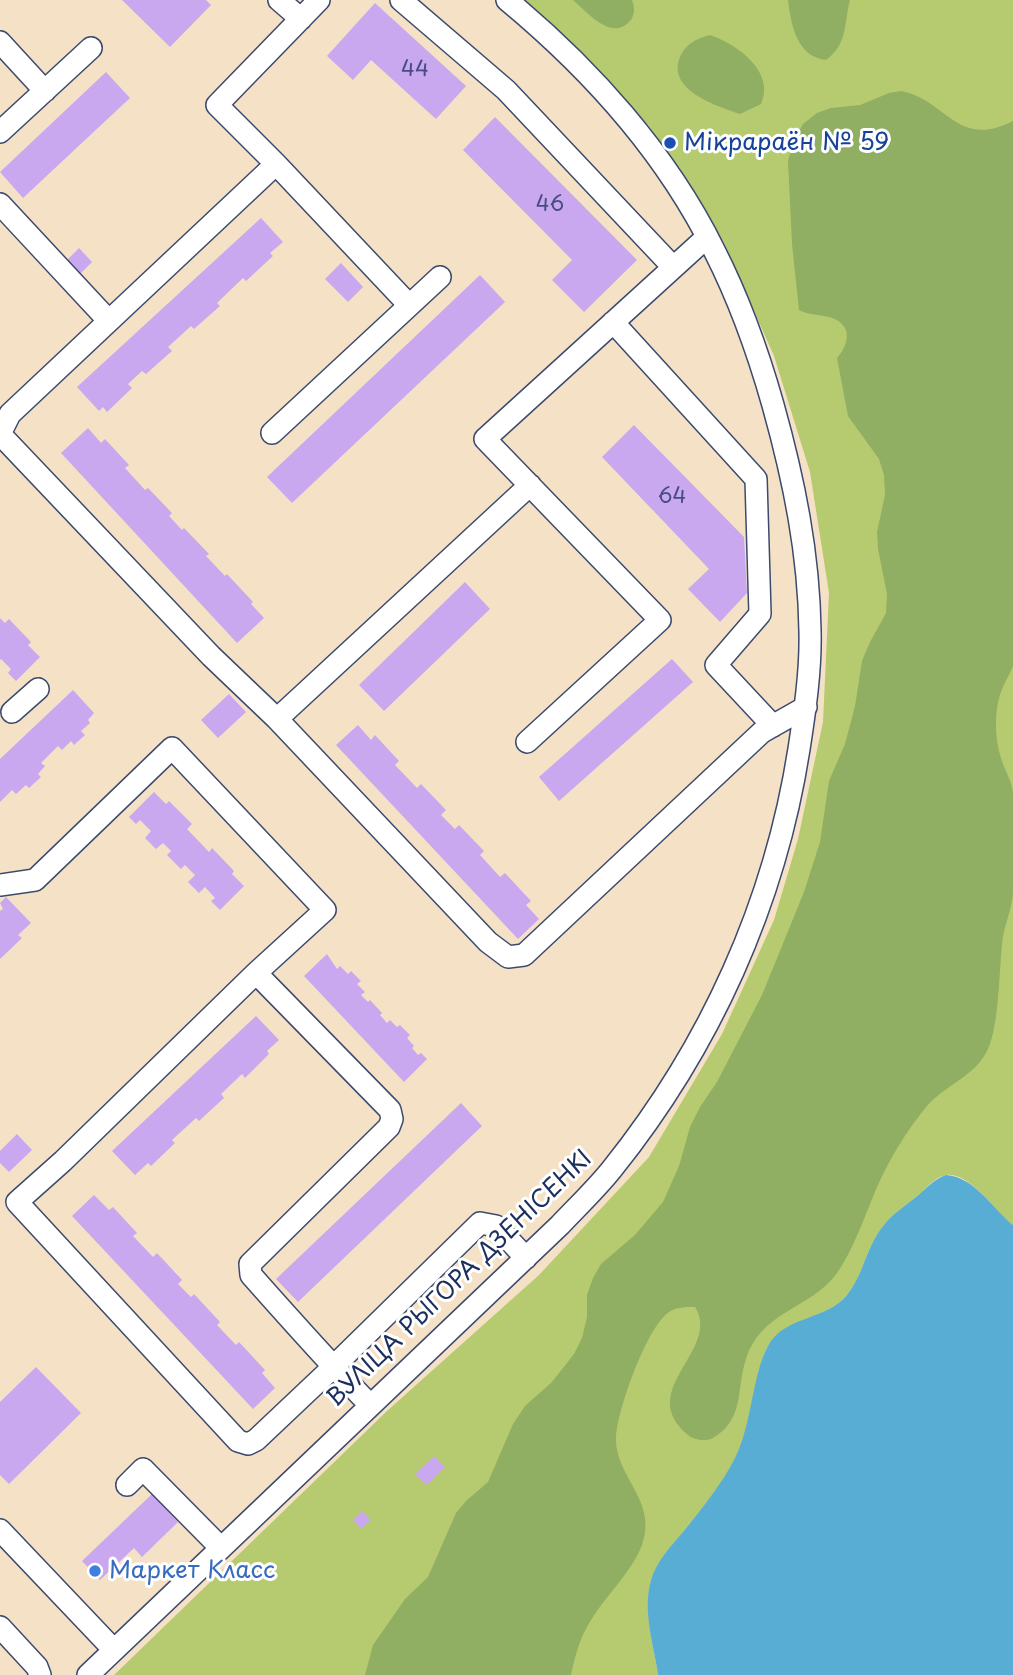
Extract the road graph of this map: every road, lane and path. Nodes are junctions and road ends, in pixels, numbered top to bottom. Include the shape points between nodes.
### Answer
1 (279, 0) edge
2 (320, 0) edge
3 (401, 0) edge
4 (507, 0) edge
5 (300, 19) junction
6 (0, 42) edge
7 (91, 48) dead end
8 (45, 91) junction
9 (0, 132) edge
10 (276, 164) junction
11 (0, 204) edge
12 (707, 237) junction
13 (673, 267) junction
14 (440, 277) dead end
15 (409, 306) junction
16 (108, 320) junction
17 (613, 322) junction
18 (272, 433) dead end
19 (0, 434) edge
20 (530, 485) junction
21 (37, 689) dead end
22 (806, 708) junction
23 (4, 712) edge
24 (277, 719) junction
25 (773, 726) junction
26 (527, 742) dead end
27 (0, 885) edge
28 (256, 973) junction
29 (9, 1200) edge
30 (526, 1258) junction
31 (333, 1367) junction
32 (370, 1405) junction
33 (127, 1485) dead end
34 (0, 1530) edge
35 (220, 1547) junction
36 (0, 1627) edge
37 (114, 1650) junction
38 (40, 1675) edge
39 (88, 1675) edge

1 - 5 street
2 - 5 street
3 - 13 street via 506,90
4 - 12 street, ВУЛІЦА РЫГОРА ДЗЕНІСЕНКІ via 551,37 639,135
5 - 10 street via 217,105
6 - 8 street
7 - 8 street
8 - 9 street
10 - 15 street
10 - 16 street
11 - 16 street
12 - 13 street
12 - 22 street, ВУЛІЦА РЫГОРА ДЗЕНІСЕНКІ via 760,361 791,468 811,634
13 - 17 street
14 - 15 street
15 - 18 street
16 - 19 street via 9,414
17 - 20 street via 485,439
17 - 25 street via 756,479 760,614 716,665
19 - 24 street
20 - 24 street
20 - 26 street via 660,620
21 - 23 street
22 - 25 street
22 - 30 street, ВУЛІЦА РЫГОРА ДЗЕНІСЕНКІ via 781,840 755,921 707,1026 611,1171
24 - 25 street via 488,942 508,957 524,955
27 - 28 street via 35,880 172,748 325,910
28 - 29 street via 63,1161
28 - 31 street via 390,1110 392,1119 250,1264 251,1275
29 - 31 street via 238,1441 248,1444 256,1440
30 - 31 street via 496,1226 480,1223
30 - 32 street, ВУЛІЦА РЫГОРА ДЗЕНІСЕНКІ
31 - 32 street
32 - 35 street, ВУЛІЦА РЫГОРА ДЗЕНІСЕНКІ
33 - 35 street via 143,1469
34 - 37 street
35 - 37 street, ВУЛІЦА РЫГОРА ДЗЕНІСЕНКІ
36 - 38 street
37 - 39 street, ВУЛІЦА РЫГОРА ДЗЕНІСЕНКІ

